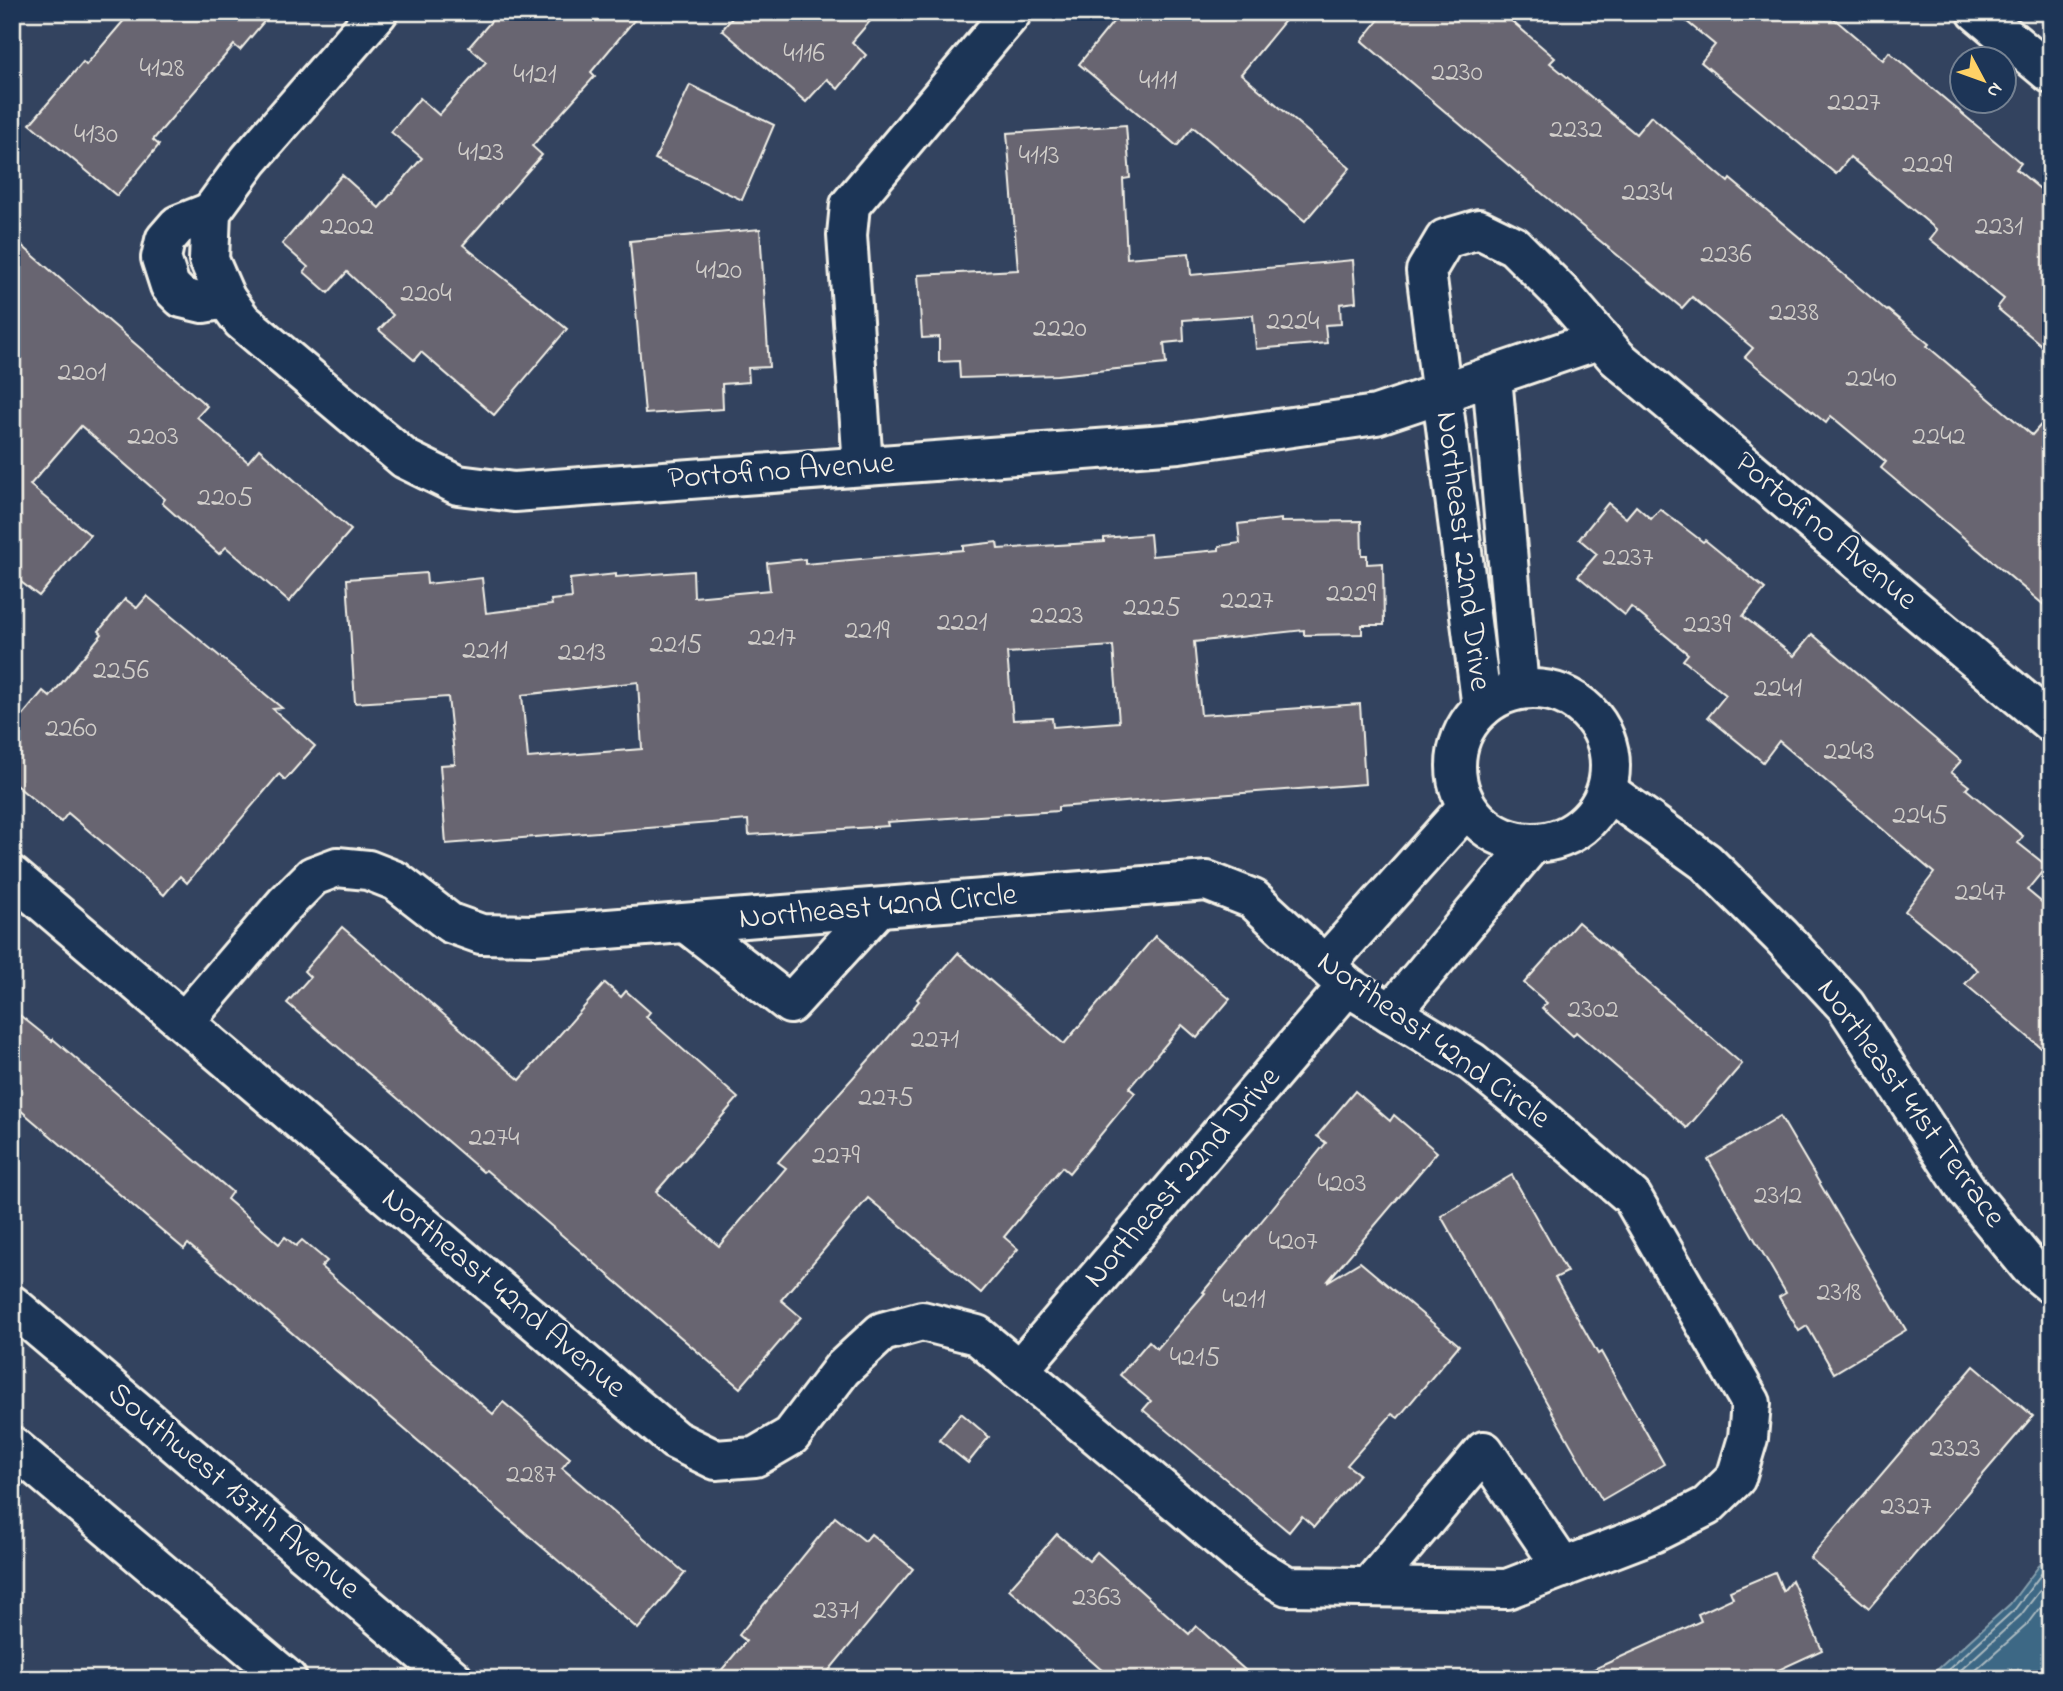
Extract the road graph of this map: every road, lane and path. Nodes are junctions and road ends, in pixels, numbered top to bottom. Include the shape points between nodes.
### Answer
1 (378, 12) edge
2 (1012, 12) edge
3 (1978, 12) edge
4 (2051, 74) edge
5 (211, 212) junction
6 (226, 299) junction
7 (1601, 340) junction
8 (1492, 376) junction
9 (1442, 394) junction
10 (863, 466) junction
11 (1519, 690) junction
12 (1482, 708) junction
13 (2051, 723) edge
14 (1607, 791) junction
15 (1467, 807) junction
16 (1532, 844) junction
17 (12, 876) edge
18 (878, 908) junction
19 (686, 923) junction
20 (1336, 975) junction
21 (1391, 1013) junction
22 (184, 1022) junction
23 (2051, 1284) edge
24 (12, 1305) edge
25 (1019, 1370) junction
26 (12, 1446) edge
27 (1563, 1568) junction
28 (1369, 1587) junction
29 (287, 1679) edge
30 (453, 1679) edge

1 - 5 street via 249,160
2 - 10 street via 850,205 847,236
3 - 4 street
5 - 6 street, Portofino Avenue via 209,260
5 - 6 street via 178,225 165,240 161,258 170,286 182,298 203,303
6 - 10 street, Portofino Avenue via 242,321 405,459 458,485 514,492
7 - 8 street, Portofino Avenue
7 - 9 street, Portofino Avenue via 1514,246 1479,229 1445,239 1426,271
7 - 13 street, Portofino Avenue
8 - 9 street, Portofino Avenue
8 - 11 street, Northeast 22nd Drive
9 - 10 street, Portofino Avenue via 1377,415 1179,443
9 - 12 street, Northeast 22nd Drive
11 - 12 street
11 - 14 street via 1542,688 1584,706 1608,745
12 - 15 street via 1467,724 1458,744 1455,766
14 - 16 street via 1595,813 1578,829 1556,840
14 - 23 street, Northeast 41st Terrace via 1706,862 1846,1006 1967,1190 2030,1267
15 - 16 street via 1484,827 1507,840
15 - 20 street, Northeast 22nd Drive
16 - 21 street
17 - 22 street, Northeast 42nd Avenue
18 - 19 street, Northeast 42nd Circle
18 - 19 street via 790,1003
18 - 20 street, Northeast 42nd Circle via 1207,881 1253,899
19 - 22 street, Northeast 42nd Circle via 533,935 481,934 450,923 396,881 368,870 337,867 313,876 285,904
20 - 21 street, Northeast 42nd Circle
20 - 25 street, Northeast 22nd Drive
21 - 27 street, Northeast 42nd Circle via 1472,1062 1632,1197 1751,1403 1748,1438 1736,1478 1707,1506 1653,1534
22 - 25 street, Northeast 42nd Avenue via 675,1440 716,1460 755,1457 791,1436 842,1369 882,1332 922,1321 977,1335
24 - 30 street, Southwest 137th Avenue
25 - 28 street, Northeast 42nd Circle via 1252,1565 1287,1586
26 - 29 street
27 - 28 street, Northeast 42nd Circle via 1507,1589
27 - 28 street via 1484,1451

